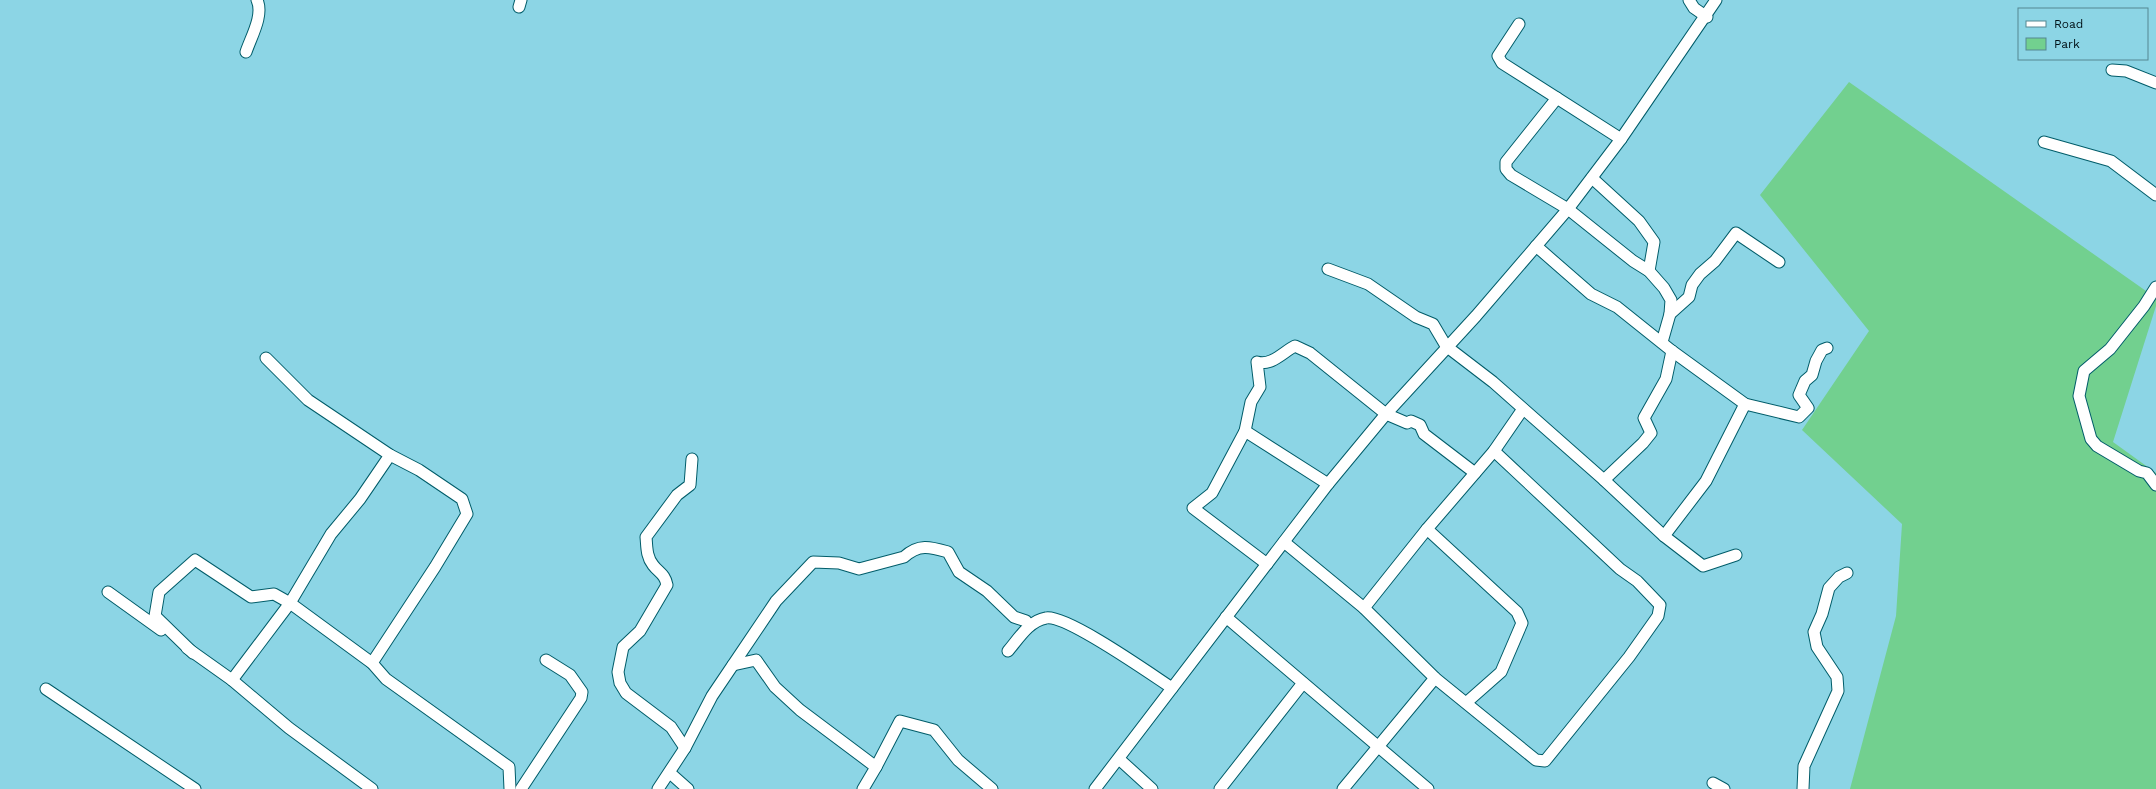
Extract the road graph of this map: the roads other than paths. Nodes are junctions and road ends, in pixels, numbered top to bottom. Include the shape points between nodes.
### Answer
1 (257, 0) edge
2 (1689, 0) edge
3 (1716, 0) edge
4 (1706, 17) junction
5 (1519, 24) dead end
6 (246, 52) dead end
7 (2112, 70) dead end
8 (2156, 83) edge
9 (1556, 98) junction
10 (1621, 139) junction
11 (2044, 142) dead end
12 (1592, 178) junction
13 (2156, 195) edge
14 (1568, 209) junction
15 (1536, 246) junction
16 (1779, 262) dead end
17 (1328, 269) dead end
18 (1649, 271) junction
19 (2156, 287) edge
20 (1670, 314) junction
21 (1662, 342) junction
22 (1446, 346) junction
23 (1827, 348) dead end
24 (1672, 351) junction
25 (266, 358) dead end
26 (1745, 404) junction
27 (1523, 409) junction
28 (1386, 414) junction
29 (1245, 431) junction
30 (1494, 451) junction
31 (390, 455) junction
32 (692, 459) dead end
33 (1475, 473) junction
34 (1604, 480) junction
35 (1328, 484) junction
36 (2156, 485) edge
37 (1427, 529) junction
38 (1664, 536) junction
39 (1284, 542) junction
40 (1736, 556) dead end
41 (1267, 564) junction
42 (1847, 573) dead end
43 (108, 592) dead end
44 (290, 603) junction
45 (1364, 608) junction
46 (1226, 616) junction
47 (1029, 626) junction
48 (193, 652) junction
49 (1008, 652) dead end
50 (546, 660) dead end
51 (372, 663) junction
52 (733, 665) junction
53 (1435, 678) junction
54 (232, 680) junction
55 (1303, 683) junction
56 (1172, 688) junction
57 (46, 689) dead end
58 (1467, 702) junction
59 (1377, 747) junction
60 (685, 748) junction
61 (1119, 759) junction
62 (876, 767) junction
63 (670, 773) junction
64 (1713, 783) dead end
65 (195, 789) edge
66 (372, 789) edge
67 (510, 789) edge
68 (520, 789) edge
69 (658, 789) edge
70 (688, 789) edge
71 (863, 789) edge
72 (992, 789) edge
73 (1094, 789) edge
74 (1152, 789) edge
75 (1220, 789) edge
76 (1343, 789) edge
77 (1428, 789) edge
78 (1724, 789) edge
79 (1803, 789) edge

1 - 6 street via 260,6 258,18
2 - 4 street via 1694,8
3 - 4 street
4 - 10 street
5 - 9 street via 1498,56 1502,63
7 - 8 street via 2126,71
9 - 10 street
9 - 14 street via 1506,162 1506,170
10 - 12 street
11 - 13 street via 2112,161
12 - 14 street
12 - 18 street via 1639,221 1654,242
14 - 15 street
14 - 18 street via 1632,261
15 - 21 street via 1591,294 1617,307
15 - 22 street via 1476,316
16 - 20 street via 1736,233 1712,265 1709,265 1692,285 1689,297
17 - 22 street via 1368,284 1416,317 1433,324
18 - 20 street via 1671,300
19 - 36 street via 2110,349 2084,371 2079,396 2091,439 2097,446 2147,474
20 - 21 street
21 - 24 street
22 - 27 street
22 - 28 street
23 - 26 street via 1822,350 1812,375 1805,381 1799,395 1808,408 1799,417
24 - 26 street
24 - 34 street via 1666,380 1644,418 1651,433
25 - 31 street via 308,400
26 - 38 street via 1706,481
27 - 30 street
27 - 34 street
28 - 29 street via 1310,353 1295,346 1274,361 1264,364 1258,362 1260,387 1251,402
28 - 33 street via 1407,423 1411,421 1420,425 1424,434
28 - 35 street
29 - 35 street
29 - 41 street via 1212,492 1193,508
30 - 33 street
30 - 58 street via 1660,605 1658,616 1629,657 1545,761 1536,760
31 - 44 street via 360,499 331,534
31 - 51 street via 419,470 462,500 467,514
32 - 60 street via 690,486 677,495 646,536 647,555 666,577 667,585 640,631 623,647 618,672 620,683 626,693 671,727
33 - 37 street
34 - 38 street
35 - 39 street
37 - 45 street
37 - 58 street via 1517,612 1522,623 1501,672
38 - 40 street via 1704,566
39 - 41 street
39 - 45 street
41 - 46 street
42 - 79 street via 1839,577 1829,588 1814,632 1817,647 1837,677 1838,691 1804,766
43 - 48 street
44 - 48 street via 274,594 251,597 195,560 159,592 155,616
44 - 51 street
44 - 54 street
45 - 53 street
46 - 55 street
46 - 56 street
47 - 49 street
47 - 52 street via 1014,617 987,591 959,572 948,552 922,546 904,557 859,569 839,563 813,562 776,602
47 - 56 street via 1049,617 1080,629
48 - 54 street
50 - 68 street via 570,675 582,692 581,698
51 - 67 street via 386,679 509,767
52 - 60 street via 712,696
52 - 62 street via 756,660 775,687 800,710
53 - 58 street
53 - 59 street
54 - 66 street via 289,728
55 - 59 street
55 - 75 street
56 - 61 street
57 - 65 street
59 - 76 street
59 - 77 street
60 - 63 street
61 - 73 street
61 - 74 street
62 - 71 street
62 - 72 street via 900,721 934,730 958,760
63 - 69 street
63 - 70 street
64 - 78 street

